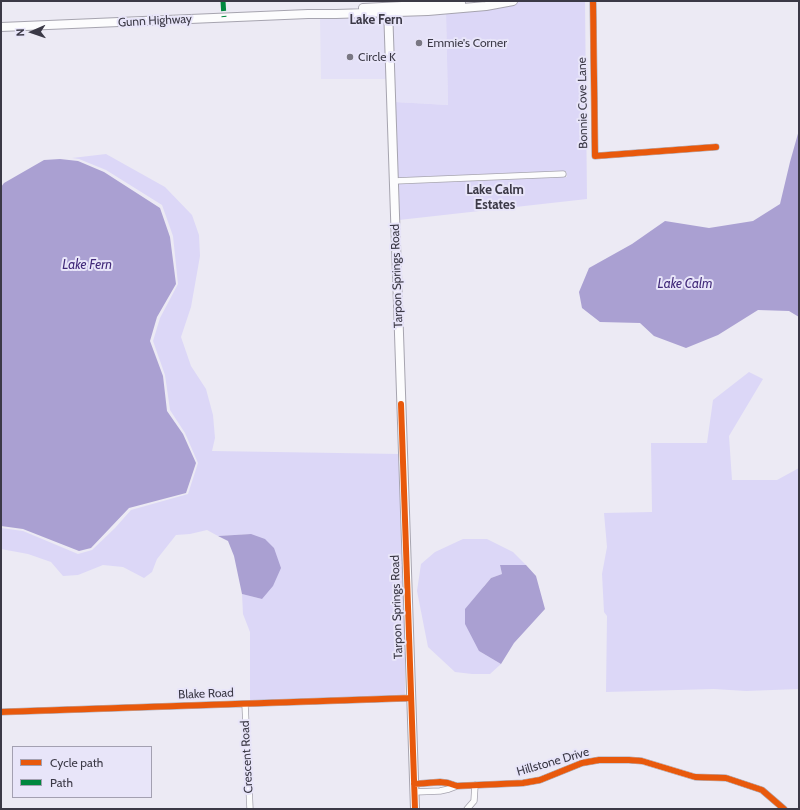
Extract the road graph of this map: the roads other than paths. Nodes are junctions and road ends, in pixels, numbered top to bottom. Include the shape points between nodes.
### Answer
1 (490, 1) edge
2 (513, 1) edge
3 (593, 1) edge
4 (388, 10) junction
5 (1, 27) edge
6 (716, 147) dead end
7 (563, 174) dead end
8 (394, 181) junction
9 (411, 698) junction
10 (245, 704) junction
11 (1, 712) edge
12 (440, 782) junction
13 (475, 785) junction
14 (457, 786) junction
15 (414, 788) junction
16 (440, 790) junction
17 (250, 809) edge
18 (415, 809) edge
19 (467, 809) edge
20 (784, 809) edge

1 - 4 main road, Gunn Highway
2 - 4 main road, Gunn Highway via 466,8
3 - 6 street, Bonnie Cove Lane via 595,156
4 - 5 main road, Gunn Highway via 336,10 308,14
4 - 8 main road, Tarpon Springs Road
7 - 8 street
8 - 9 main road, Tarpon Springs Road
9 - 10 street, Blake Road
9 - 15 main road, Tarpon Springs Road
10 - 11 street, Blake Road
10 - 17 street, Crescent Road
12 - 14 street, Hillstone Drive
12 - 15 street, Hillstone Drive
12 - 16 street
13 - 14 street, Hillstone Drive
13 - 19 street via 474,801
13 - 20 street, Hillstone Drive via 540,780 571,766 599,760 642,761 695,777 733,780 762,790
14 - 16 street, Hillstone Drive
15 - 16 street, Hillstone Drive
15 - 18 main road, Tarpon Springs Road

